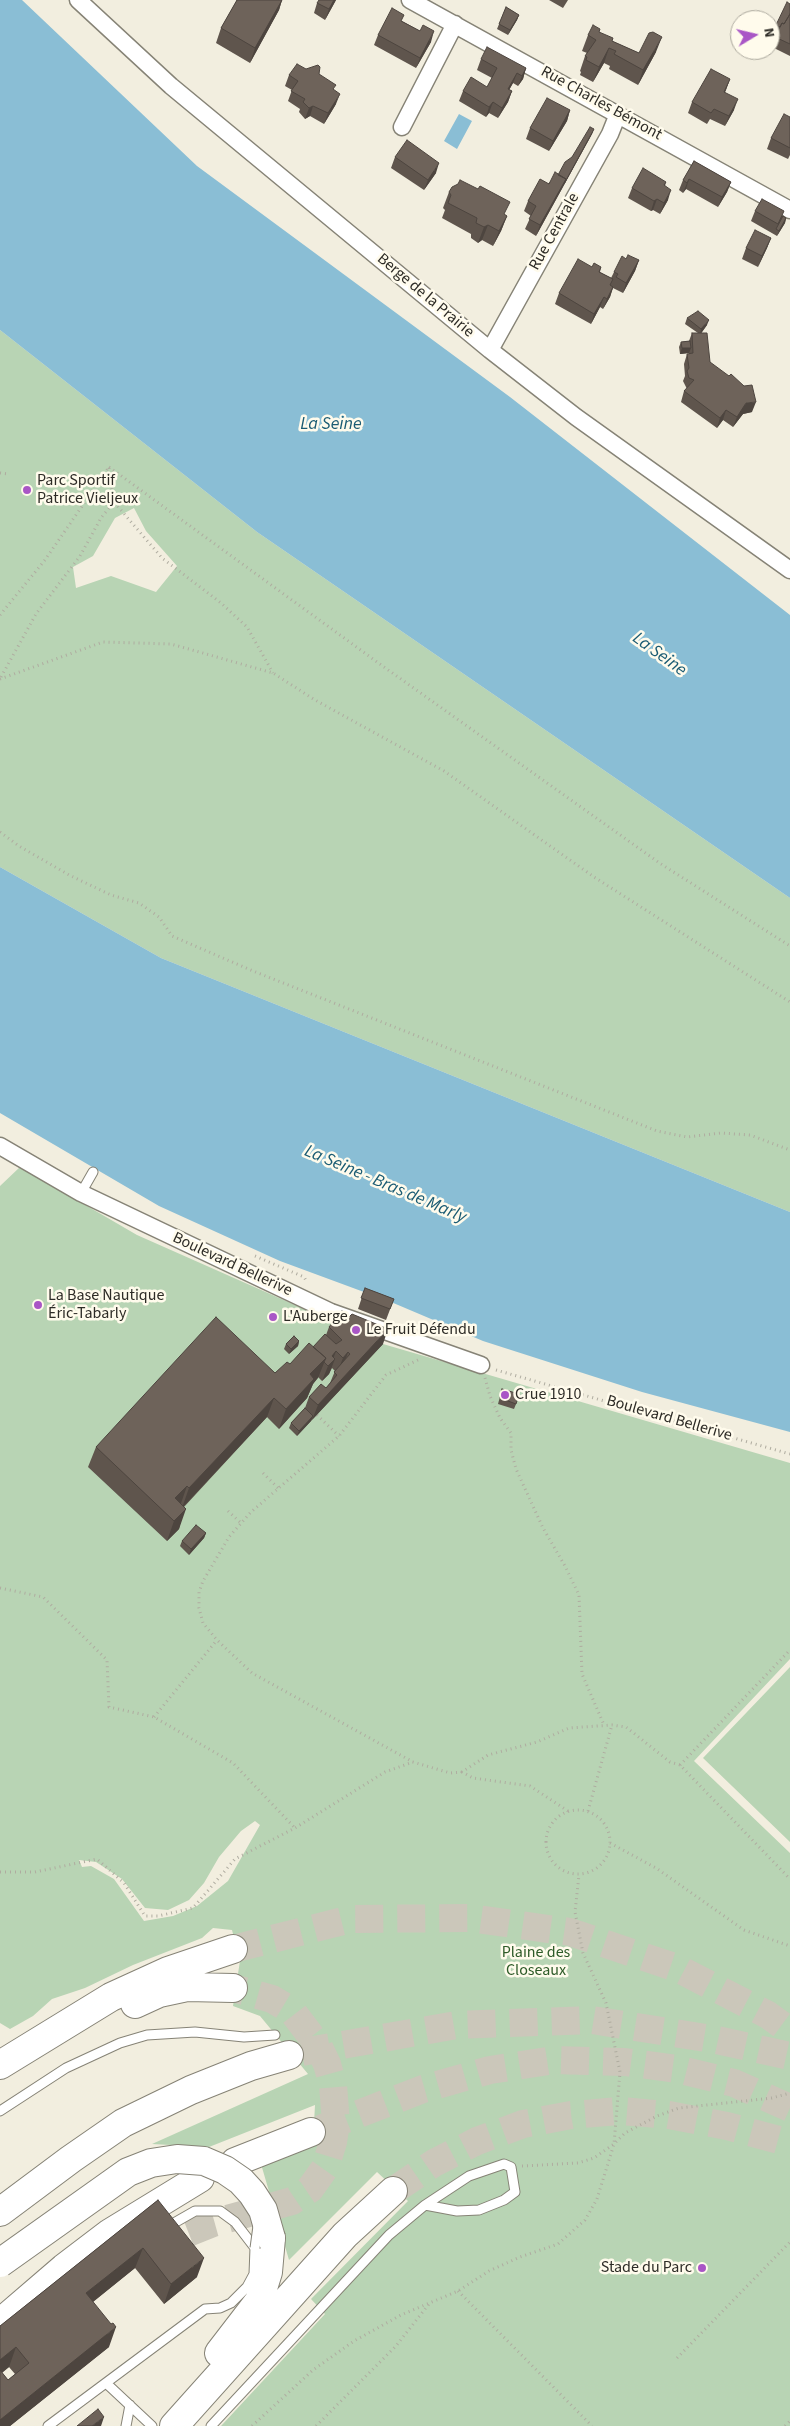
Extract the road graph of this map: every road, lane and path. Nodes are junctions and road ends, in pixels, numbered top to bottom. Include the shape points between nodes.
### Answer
1 (78, 0) edge
2 (410, 0) edge
3 (455, 24) junction
4 (618, 114) junction
5 (402, 127) dead end
6 (790, 210) edge
7 (490, 350) junction
8 (109, 467) junction
9 (0, 473) edge
10 (9, 474) dead end
11 (114, 502) junction
12 (790, 570) edge
13 (0, 615) edge
14 (273, 673) junction
15 (1, 678) edge
16 (0, 832) edge
17 (790, 946) edge
18 (790, 1002) edge
19 (0, 1146) edge
20 (790, 1150) edge
21 (93, 1172) dead end
22 (81, 1193) junction
23 (439, 1350) junction
24 (481, 1365) junction
25 (317, 1415) edge
26 (339, 1436) junction
27 (790, 1454) edge
28 (263, 1473) dead end
29 (279, 1489) junction
30 (228, 1511) dead end
31 (240, 1523) junction
32 (0, 1588) edge
33 (217, 1640) junction
34 (790, 1650) edge
35 (154, 1716) junction
36 (604, 1725) junction
37 (612, 1725) junction
38 (413, 1762) junction
39 (680, 1765) junction
40 (462, 1772) junction
41 (588, 1811) junction
42 (568, 1812) junction
43 (295, 1828) junction
44 (610, 1843) junction
45 (0, 1872) edge
46 (579, 1874) junction
47 (790, 1879) edge
48 (790, 1946) edge
49 (233, 1949) tunnel mouth
50 (233, 1988) tunnel mouth
51 (282, 2045) joint
52 (0, 2065) edge
53 (0, 2084) edge
54 (790, 2093) edge
55 (0, 2111) edge
56 (311, 2132) tunnel mouth
57 (614, 2144) junction
58 (235, 2162) dead end
59 (511, 2167) junction
60 (201, 2175) dead end
61 (394, 2191) tunnel mouth
62 (424, 2205) junction
63 (0, 2212) edge
64 (161, 2231) edge
65 (260, 2235) junction
66 (790, 2242) edge
67 (2, 2269) edge
68 (308, 2278) junction
69 (458, 2291) junction
70 (259, 2302) junction
71 (431, 2303) junction
72 (0, 2323) edge
73 (677, 2358) dead end
74 (106, 2383) junction
75 (130, 2405) junction
76 (790, 2421) edge
77 (168, 2425) edge
78 (48, 2426) edge
79 (126, 2426) edge
80 (210, 2426) edge
81 (252, 2426) edge
82 (316, 2426) edge
83 (592, 2426) edge
84 (785, 2426) edge

1 - 7 street, Berge de la Prairie via 172,86
2 - 3 street, Rue Charles Bémont
3 - 4 street, Rue Charles Bémont
3 - 5 street
4 - 6 street, Rue Charles Bémont
4 - 7 street, Rue Centrale via 610,134
7 - 12 street, Berge de la Prairie via 576,417
8 - 11 path
8 - 13 path via 45,560
8 - 17 path via 653,858
9 - 10 path
11 - 14 path via 162,558 247,627
11 - 15 path via 80,556 36,614
14 - 15 path via 171,644 103,642
14 - 18 path via 323,705 444,770 594,876
16 - 20 path via 69,875 111,895 139,903 158,917 172,936 253,970 657,1131 687,1137 721,1133 750,1135
19 - 22 street, Boulevard Bellerive
21 - 22 lane
22 - 23 street, Boulevard Bellerive via 331,1312
23 - 24 street, Boulevard Bellerive
23 - 26 path via 386,1375
24 - 27 path, Boulevard Bellerive
24 - 36 path via 500,1418 512,1433 511,1450 516,1469 579,1595 582,1674
25 - 26 path
26 - 29 path
28 - 29 path
29 - 31 path
30 - 31 path
31 - 33 path via 217,1554 199,1592 203,1623
32 - 35 path via 43,1597 107,1660 109,1707
33 - 35 path
33 - 38 path via 252,1673
34 - 39 path
35 - 43 path via 233,1763
36 - 37 path
36 - 40 path via 569,1728 537,1742 488,1755
37 - 39 path via 626,1727 670,1762
37 - 41 path
38 - 40 path via 450,1773
38 - 43 path via 384,1772
39 - 47 path
40 - 42 path via 473,1778 530,1786
41 - 42 path
41 - 44 path via 604,1823
42 - 46 path via 559,1816 550,1828 546,1842 548,1853 560,1869
43 - 45 path via 236,1859 193,1908 158,1916 145,1916 124,1883 97,1859 35,1872
44 - 46 path via 609,1853 597,1868
44 - 48 path via 656,1868 744,1930
46 - 57 path via 575,1912 582,1945 606,2003 620,2072
49 - 52 highway via 168,1971 111,1997
50 - 53 highway via 187,1987 129,2006 65,2040
51 - 55 lane via 195,2032 147,2035 120,2043 66,2068
51 - 63 highway via 251,2066 191,2090 123,2124
54 - 57 path via 772,2098 678,2108 625,2133
56 - 58 highway
57 - 59 path via 594,2158 578,2163
57 - 69 path via 601,2190 584,2220 558,2244 497,2267
59 - 62 lane via 504,2164 469,2176
59 - 62 lane via 515,2192 504,2200 479,2210 457,2211
60 - 72 highway via 110,2233
61 - 68 highway via 346,2235
62 - 80 lane via 389,2235
64 - 65 lane via 195,2211 220,2211
65 - 67 highway, bridge via 262,2210 241,2181 204,2161 177,2159 151,2163 128,2172
65 - 70 highway via 268,2272
65 - 74 lane via 254,2274 231,2303 205,2309
66 - 73 path
68 - 70 highway
68 - 77 highway
69 - 71 path
69 - 83 path
70 - 77 highway via 176,2403
71 - 81 path via 354,2340 313,2370
71 - 82 path via 396,2346
74 - 75 lane
74 - 78 lane
75 - 77 lane
75 - 79 lane
76 - 84 path

